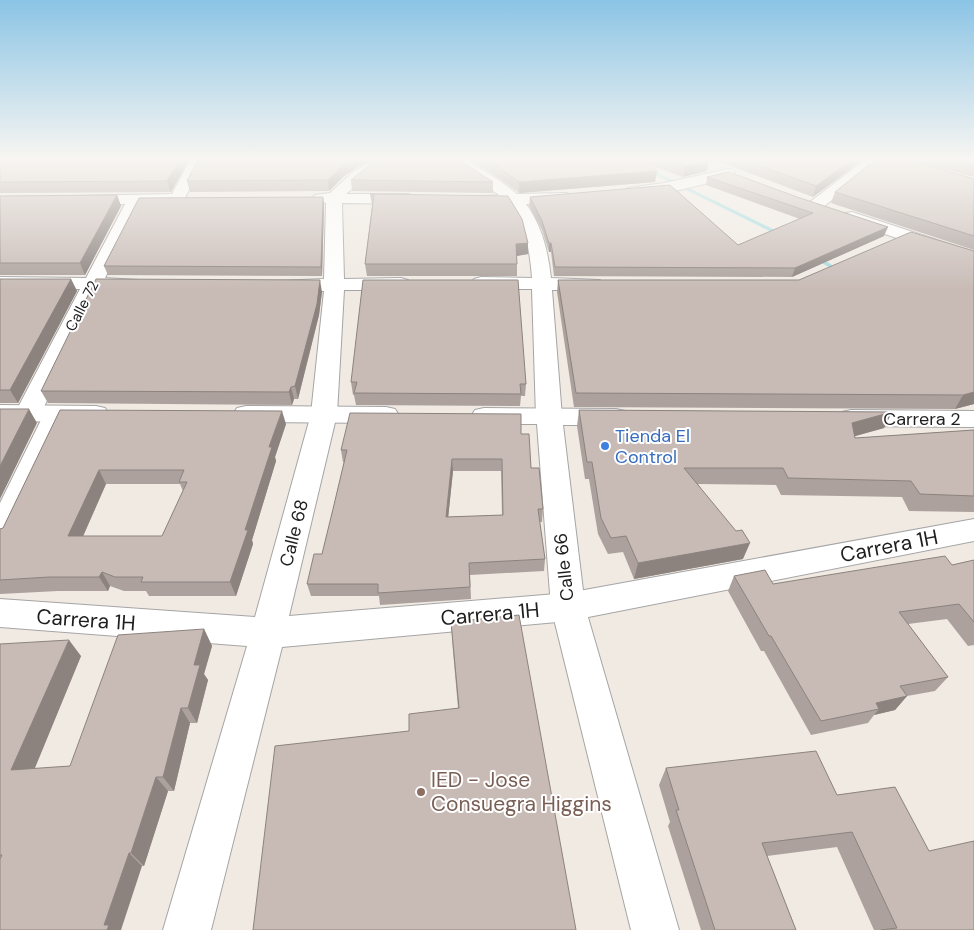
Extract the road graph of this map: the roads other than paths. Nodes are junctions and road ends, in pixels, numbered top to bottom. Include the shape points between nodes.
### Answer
1 (133, 203) edge
2 (320, 203) edge
3 (517, 203) edge
4 (809, 203) edge
5 (819, 203) edge
6 (816, 206) junction
7 (906, 235) junction
8 (879, 247) edge
9 (974, 258) edge
10 (0, 283) edge
11 (541, 283) junction
12 (94, 284) junction
13 (154, 284) edge
14 (423, 284) edge
15 (462, 284) edge
16 (608, 284) edge
17 (264, 285) edge
18 (334, 285) junction
19 (0, 413) edge
20 (28, 413) junction
21 (57, 414) junction
22 (116, 414) edge
23 (225, 414) edge
24 (324, 414) junction
25 (412, 415) edge
26 (461, 416) edge
27 (549, 417) junction
28 (638, 417) edge
29 (825, 418) edge
30 (974, 419) edge
31 (974, 530) edge
32 (0, 532) edge
33 (568, 607) junction
34 (0, 613) edge
35 (268, 633) junction
36 (187, 930) edge
37 (655, 930) edge

1 - 12 street, Calle 72
2 - 18 street, Calle 68
3 - 11 street, Calle 66 via 536,240
4 - 6 street
5 - 6 street
6 - 7 street
7 - 8 street
7 - 9 street
10 - 12 street
11 - 15 street
11 - 16 street
11 - 27 street, Calle 66
12 - 13 street
12 - 20 street, Calle 72
14 - 18 street
17 - 18 street
18 - 24 street, Calle 68
19 - 20 street
20 - 21 street
21 - 22 street
21 - 32 street
23 - 24 street
24 - 25 street
24 - 35 street, Calle 68
26 - 27 street
27 - 28 street
27 - 33 street, Calle 66
29 - 30 street, Carrera 2
31 - 33 street, Carrera 1H
33 - 35 street, Carrera 1H
33 - 37 street, Calle 66
34 - 35 street, Carrera 1H
35 - 36 street, Calle 68

